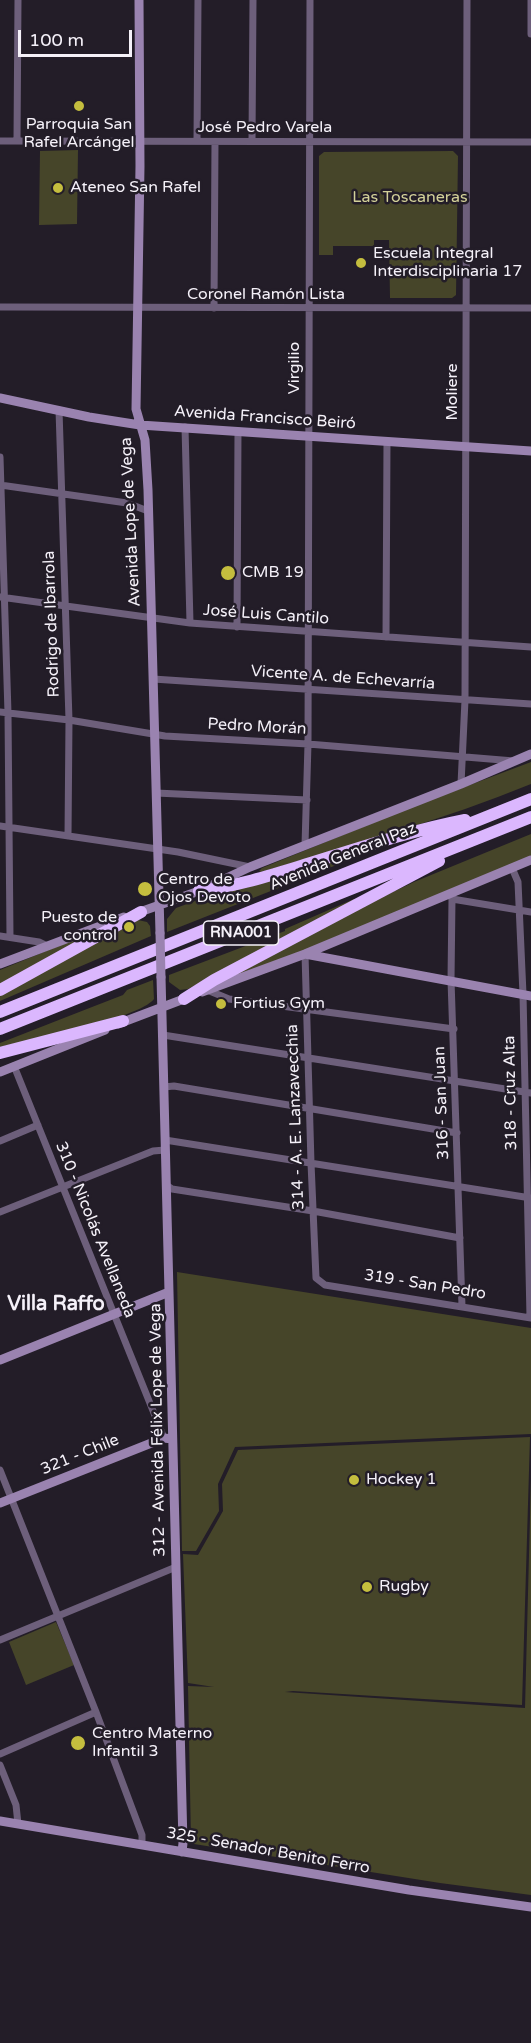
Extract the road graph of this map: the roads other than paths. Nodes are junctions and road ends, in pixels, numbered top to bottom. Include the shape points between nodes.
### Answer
1 (18, 0) edge
2 (139, 0) edge
3 (198, 0) edge
4 (253, 0) edge
5 (310, 0) edge
6 (467, 0) edge
7 (531, 0) edge
8 (531, 34) edge
9 (17, 140) junction
10 (0, 141) edge
11 (197, 141) junction
12 (252, 141) junction
13 (140, 142) junction
14 (215, 142) junction
15 (309, 142) junction
16 (467, 142) junction
17 (531, 142) edge
18 (0, 307) edge
19 (138, 308) junction
20 (214, 308) junction
21 (309, 308) junction
22 (466, 308) junction
23 (531, 308) edge
24 (0, 398) edge
25 (59, 410) junction
26 (140, 424) junction
27 (185, 427) junction
28 (238, 431) junction
29 (308, 436) junction
30 (387, 441) junction
31 (466, 446) junction
32 (531, 451) edge
33 (0, 457) edge
34 (0, 485) edge
35 (61, 493) junction
36 (148, 511) junction
37 (2, 597) edge
38 (65, 605) junction
39 (152, 619) junction
40 (190, 624) junction
41 (237, 627) junction
42 (308, 632) junction
43 (386, 637) junction
44 (465, 643) junction
45 (531, 647) edge
46 (153, 679) junction
47 (308, 689) junction
48 (465, 700) junction
49 (531, 704) edge
50 (4, 713) edge
51 (69, 720) junction
52 (153, 734) junction
53 (308, 744) junction
54 (531, 754) edge
55 (463, 757) junction
56 (514, 761) junction
57 (461, 784) junction
58 (156, 793) junction
59 (531, 799) edge
60 (307, 800) junction
61 (498, 812) junction
62 (531, 817) edge
63 (4, 827) edge
64 (68, 836) junction
65 (481, 837) junction
66 (305, 845) junction
67 (156, 848) junction
68 (531, 860) edge
69 (250, 867) junction
70 (512, 868) junction
71 (198, 891) junction
72 (450, 896) junction
73 (159, 906) junction
74 (519, 910) junction
75 (141, 912) junction
76 (531, 912) edge
77 (0, 936) edge
78 (10, 937) junction
79 (47, 946) junction
80 (305, 954) junction
81 (0, 964) edge
82 (452, 980) junction
83 (0, 990) edge
84 (207, 990) junction
85 (527, 995) edge
86 (184, 999) junction
87 (162, 1007) junction
88 (307, 1008) junction
89 (0, 1012) edge
90 (123, 1021) junction
91 (0, 1029) edge
92 (454, 1029) junction
93 (163, 1035) junction
94 (0, 1053) edge
95 (308, 1057) junction
96 (14, 1066) junction
97 (0, 1072) edge
98 (456, 1082) junction
99 (164, 1087) junction
100 (528, 1093) edge
101 (309, 1109) junction
102 (38, 1125) junction
103 (457, 1133) junction
104 (0, 1141) edge
105 (165, 1145) junction
106 (310, 1163) junction
107 (166, 1185) junction
108 (458, 1185) junction
109 (62, 1187) junction
110 (529, 1197) edge
111 (313, 1211) junction
112 (0, 1212) edge
113 (460, 1238) junction
114 (316, 1278) joint
115 (170, 1292) junction
116 (462, 1306) junction
117 (115, 1314) junction
118 (530, 1318) edge
119 (0, 1360) edge
120 (168, 1438) junction
121 (0, 1470) edge
122 (11, 1499) junction
123 (0, 1503) edge
124 (176, 1567) junction
125 (57, 1615) junction
126 (0, 1640) edge
127 (96, 1712) junction
128 (0, 1754) edge
129 (0, 1765) edge
130 (0, 1821) edge
131 (18, 1824) junction
132 (142, 1845) junction
133 (182, 1852) junction
134 (531, 1907) edge

1 - 9 street
2 - 13 street, Avenida Lope de Vega
3 - 11 street
4 - 12 street
5 - 15 street, Virgilio
6 - 16 street, Moliere
7 - 8 street
9 - 10 street, José Pedro Varela
9 - 13 street, José Pedro Varela
11 - 13 street, José Pedro Varela
11 - 14 street, José Pedro Varela
12 - 14 street, José Pedro Varela
12 - 15 street, José Pedro Varela
13 - 19 street, Avenida Lope de Vega
14 - 20 street
15 - 16 street, José Pedro Varela
15 - 21 street, Virgilio
16 - 17 street, José Pedro Varela
16 - 22 street, Moliere
18 - 19 street, Coronel Ramón Lista
19 - 20 street, Coronel Ramón Lista
19 - 26 street, Avenida Lope de Vega via 136,409
20 - 21 street, Coronel Ramón Lista
21 - 22 street, Coronel Ramón Lista
21 - 29 street, Virgilio
22 - 23 street, Coronel Ramón Lista
22 - 31 street, Moliere
24 - 25 street, Avenida Francisco Beiró
25 - 26 street, Avenida Francisco Beiró
25 - 35 street, Rodrigo de Ibarrola
26 - 27 street, Avenida Francisco Beiró
26 - 36 street, Avenida Lope de Vega via 145,440
27 - 28 street, Avenida Francisco Beiró
27 - 40 street
28 - 29 street, Avenida Francisco Beiró
28 - 41 street
29 - 30 street, Avenida Francisco Beiró
29 - 42 street, Virgilio
30 - 31 street, Avenida Francisco Beiró
30 - 43 street
31 - 32 street, Avenida Francisco Beiró
31 - 44 street, Moliere
33 - 34 street
34 - 35 street
34 - 37 street
35 - 36 street via 127,503
35 - 38 street, Rodrigo de Ibarrola
36 - 39 street, Avenida Lope de Vega
37 - 38 street, José Luis Cantilo
37 - 50 street
38 - 39 street, José Luis Cantilo
38 - 51 street, Rodrigo de Ibarrola
39 - 40 street, José Luis Cantilo
39 - 46 street, Avenida Lope de Vega
40 - 41 street, José Luis Cantilo
41 - 42 street, José Luis Cantilo
42 - 43 street, José Luis Cantilo
42 - 47 street, Virgilio
43 - 44 street, José Luis Cantilo
44 - 45 street, José Luis Cantilo
44 - 48 street, Moliere
46 - 47 street, Vicente A. de Echevarría
46 - 52 street, Avenida Lope de Vega
47 - 48 street, Vicente A. de Echevarría
47 - 53 street, Virgilio
48 - 49 street, Vicente A. de Echevarría
48 - 55 street, Moliere
50 - 51 street, Pedro Morán
50 - 63 street
51 - 52 street, Pedro Morán
51 - 64 street, Rodrigo de Ibarrola
52 - 53 street, Pedro Morán
52 - 58 street, Avenida Lope de Vega
53 - 55 street, Pedro Morán
53 - 60 street, Virgilio
54 - 56 street, Avenida General Paz
55 - 56 street, Pedro Morán
55 - 57 street, Moliere
56 - 57 street, Avenida General Paz
57 - 66 street, Avenida General Paz
58 - 60 street
58 - 67 street, Avenida Lope de Vega
59 - 61 highway, Avenida General Paz / RNA001
60 - 66 street, Virgilio
61 - 71 highway via 426,828 218,889
61 - 89 highway, Avenida General Paz / RNA001
62 - 65 highway, Avenida General Paz / RNA001
63 - 64 street
63 - 78 street
64 - 67 street
65 - 86 highway
65 - 91 highway, Avenida General Paz / RNA001
66 - 69 street, Avenida General Paz
67 - 69 street
67 - 73 street, Avenida Lope de Vega
68 - 70 street
69 - 71 street, Avenida General Paz
70 - 72 street
70 - 74 street, 318 - Cruz Alta via 518,882
71 - 73 street, Avenida General Paz
72 - 74 street
72 - 80 street
72 - 82 street, 316 - San Juan
73 - 75 street, Avenida General Paz
73 - 87 street, Avenida Lope de Vega, bridge
74 - 76 street
74 - 85 street, 318 - Cruz Alta
75 - 79 street, Avenida General Paz
75 - 83 highway
77 - 78 street
78 - 79 street
79 - 81 street, Avenida General Paz
80 - 82 street
80 - 84 street
80 - 88 street, 314 - A. E. Lanzavecchia
82 - 85 street
82 - 92 street, 316 - San Juan
84 - 86 street
84 - 88 street via 229,999
85 - 100 street, 318 - Cruz Alta
86 - 87 street
87 - 90 street
87 - 93 street, 312 - Avenida Félix Lope de Vega
88 - 92 street
88 - 95 street, 314 - A. E. Lanzavecchia
90 - 94 highway
90 - 96 street
92 - 98 street, 316 - San Juan
93 - 95 street
93 - 99 street, 312 - Avenida Félix Lope de Vega
95 - 98 street
95 - 101 street, 314 - A. E. Lanzavecchia
96 - 97 street
96 - 102 street, 310 - Nicolás Avellaneda
98 - 100 street
98 - 103 street, 316 - San Juan
99 - 101 street
99 - 105 street, 312 - Avenida Félix Lope de Vega
100 - 110 street, 318 - Cruz Alta
101 - 103 street
101 - 106 street, 314 - A. E. Lanzavecchia
102 - 104 street
102 - 109 street, 310 - Nicolás Avellaneda
103 - 108 street, 316 - San Juan
105 - 106 street
105 - 107 street, 312 - Avenida Félix Lope de Vega
105 - 109 street
106 - 108 street
106 - 111 street, 314 - A. E. Lanzavecchia
107 - 111 street
107 - 115 street, 312 - Avenida Félix Lope de Vega
108 - 110 street
108 - 113 street, 316 - San Juan
109 - 112 street
109 - 117 street, 310 - Nicolás Avellaneda
110 - 118 street, 318 - Cruz Alta
111 - 113 street
111 - 114 street, 314 - A. E. Lanzavecchia
113 - 116 street, 316 - San Juan
114 - 116 street, 319 - San Pedro via 325,1285
115 - 117 street
115 - 120 street, 312 - Avenida Félix Lope de Vega
116 - 118 street, 319 - San Pedro
117 - 119 street
117 - 120 street, 310 - Nicolás Avellaneda
120 - 122 street, 321 - Chile
120 - 124 street, 312 - Avenida Félix Lope de Vega
121 - 122 street
122 - 123 street, 321 - Chile
122 - 125 street
124 - 125 street
124 - 133 street, 312 - Avenida Félix Lope de Vega
125 - 126 street
125 - 127 street
127 - 128 street
127 - 132 street via 142,1835
129 - 131 street via 16,1805
130 - 131 street, 325 - Senador Benito Ferro
131 - 132 street, 325 - Senador Benito Ferro
132 - 133 street, 325 - Senador Benito Ferro
133 - 134 street, 325 - Senador Benito Ferro

